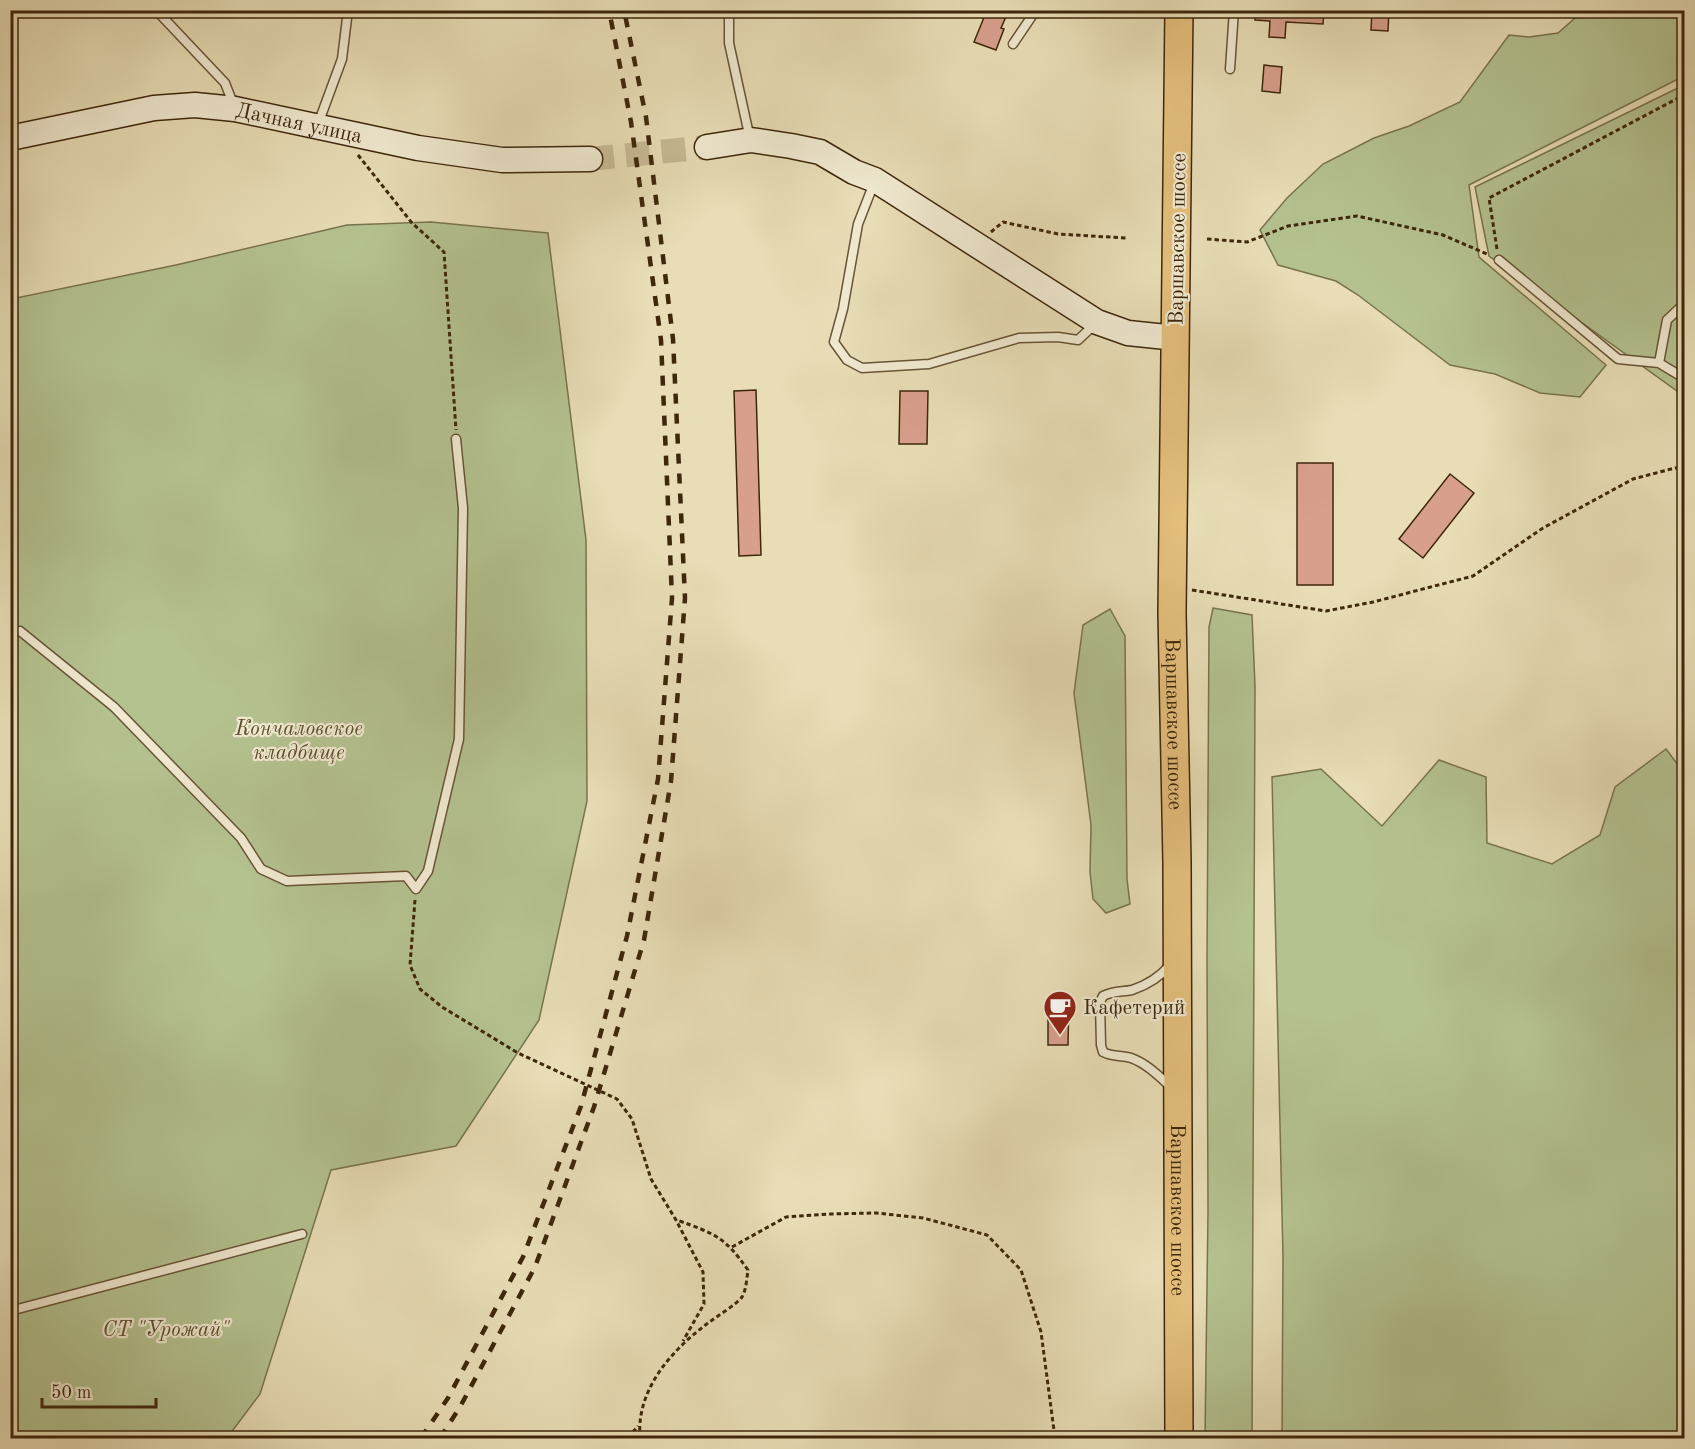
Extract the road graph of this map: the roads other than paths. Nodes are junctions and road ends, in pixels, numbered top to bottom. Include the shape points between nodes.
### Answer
1 (156, 10) edge
2 (348, 10) edge
3 (729, 10) edge
4 (1036, 10) edge
5 (1179, 10) edge
6 (1234, 10) edge
7 (1013, 44) dead end
8 (1230, 69) dead end
9 (235, 109) junction
10 (328, 130) junction
11 (10, 138) edge
12 (751, 140) junction
13 (707, 147) tunnel mouth
14 (590, 159) tunnel mouth
15 (875, 180) junction
16 (1499, 260) road end
17 (1684, 304) edge
18 (1097, 322) junction
19 (1176, 338) junction
20 (1659, 363) junction
21 (1684, 378) edge
22 (456, 439) road end
23 (10, 633) edge
24 (1178, 956) junction
25 (1178, 1094) junction
26 (302, 1234) dead end
27 (10, 1311) edge
28 (1179, 1438) edge

1 - 9 lane via 225,83
2 - 10 lane
3 - 12 lane via 729,43
4 - 7 lane
5 - 19 main road, Варшавское шоссе
6 - 8 lane
9 - 10 street, Дачная улица
9 - 11 street, Дачная улица via 195,105 154,108
10 - 14 street, Дачная улица via 502,160
12 - 13 street
12 - 15 street via 820,152
15 - 18 street
15 - 18 lane via 858,224 834,342 847,360 862,368 929,364 1019,338 1078,340
16 - 20 lane via 1618,359
17 - 20 lane via 1667,320
18 - 19 street via 1128,333
19 - 24 main road, Варшавское шоссе via 1172,587
20 - 21 lane
22 - 23 lane via 463,508 459,739 428,871 416,889 406,876 287,880 261,869 241,838 114,707 20,631
24 - 25 main road, Варшавское шоссе
24 - 25 lane via 1151,982 1131,990 1110,992 1100,1002 1103,1052 1131,1058
25 - 28 main road, Варшавское шоссе
26 - 27 lane

